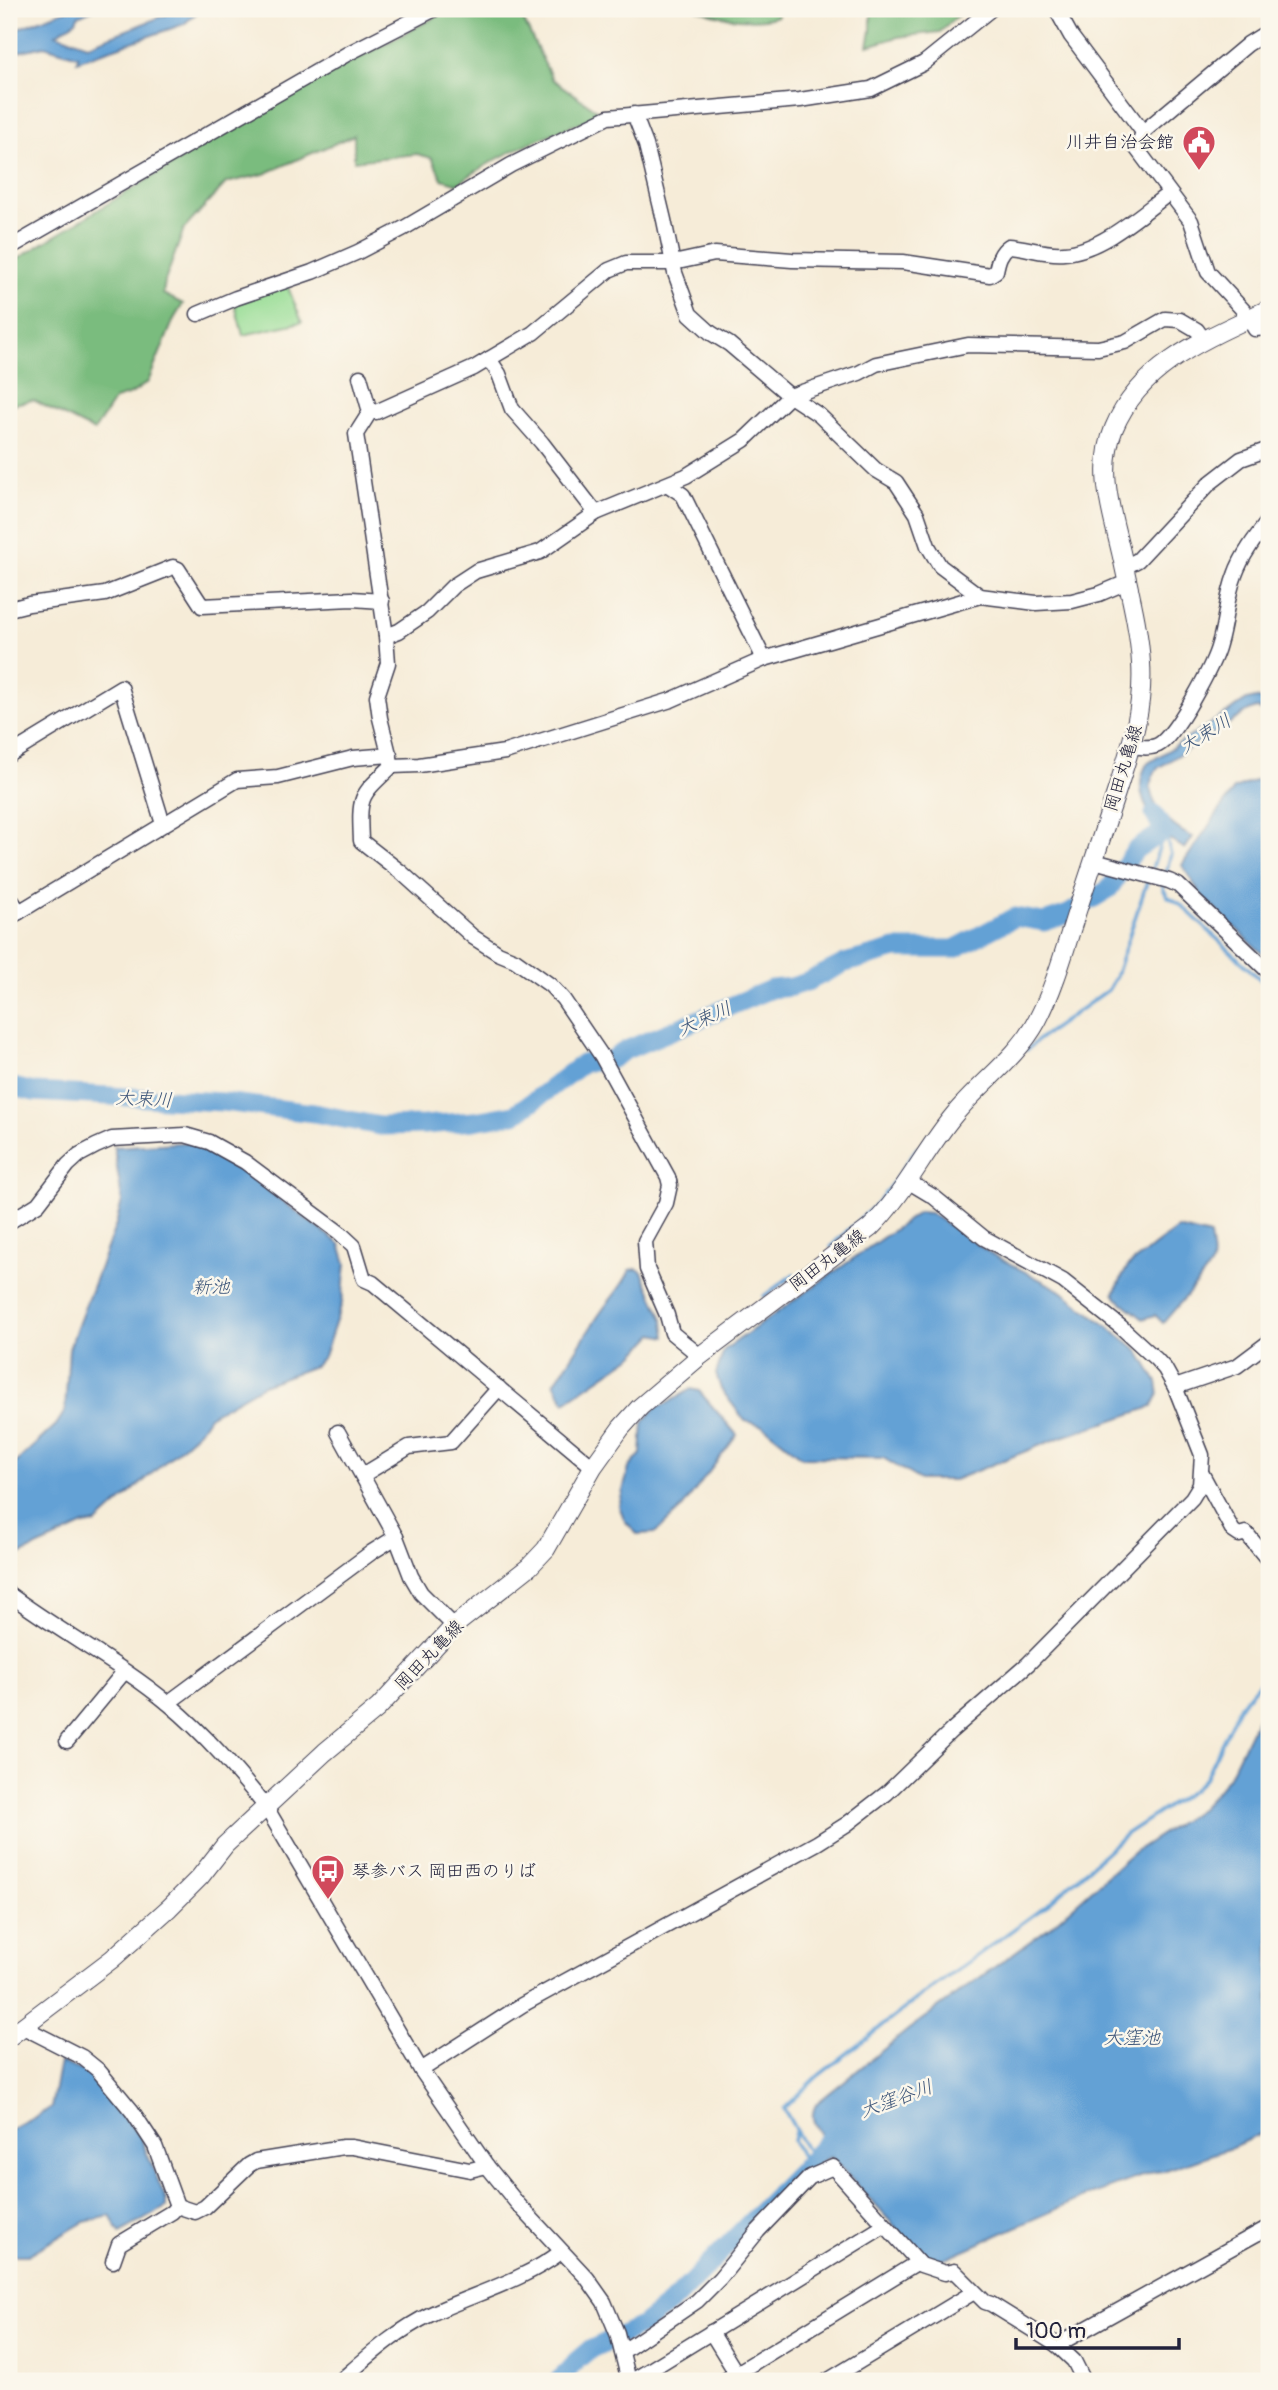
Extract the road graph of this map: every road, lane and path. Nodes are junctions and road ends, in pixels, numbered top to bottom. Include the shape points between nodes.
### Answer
1 (435, 9) edge
2 (991, 9) edge
3 (1056, 9) edge
4 (1269, 31) edge
5 (634, 114) junction
6 (1143, 132) junction
7 (1168, 194) junction
8 (9, 248) edge
9 (673, 263) junction
10 (1269, 309) edge
11 (198, 314) dead end
12 (1248, 319) junction
13 (1269, 328) edge
14 (1204, 340) junction
15 (489, 359) junction
16 (359, 377) dead end
17 (790, 396) junction
18 (370, 412) junction
19 (1269, 449) edge
20 (668, 485) junction
21 (596, 513) junction
22 (1269, 520) edge
23 (1126, 575) junction
24 (980, 596) junction
25 (382, 601) junction
26 (9, 609) edge
27 (386, 636) junction
28 (764, 659) junction
29 (1131, 746) junction
30 (9, 754) edge
31 (391, 761) junction
32 (163, 824) junction
33 (1094, 862) junction
34 (9, 896) edge
35 (14, 915) edge
36 (1269, 972) edge
37 (909, 1182) junction
38 (9, 1222) edge
39 (1269, 1342) edge
40 (700, 1356) junction
41 (1175, 1387) junction
42 (499, 1388) junction
43 (338, 1432) dead end
44 (593, 1467) junction
45 (1202, 1474) junction
46 (363, 1475) junction
47 (396, 1537) junction
48 (1269, 1561) edge
49 (9, 1594) edge
50 (454, 1626) junction
51 (124, 1672) junction
52 (168, 1703) junction
53 (67, 1741) dead end
54 (265, 1807) junction
55 (16, 2032) edge
56 (421, 2070) junction
57 (486, 2166) junction
58 (177, 2206) junction
59 (884, 2226) junction
60 (1269, 2227) edge
61 (561, 2252) junction
62 (113, 2261) dead end
63 (918, 2262) junction
64 (974, 2291) junction
65 (712, 2332) junction
66 (620, 2343) junction
67 (1058, 2346) junction
68 (734, 2379) edge
69 (340, 2381) edge
70 (630, 2381) edge
71 (827, 2381) edge
72 (1084, 2381) edge

1 - 8 street via 347,54
2 - 5 street via 924,63 871,89
3 - 6 street
4 - 6 street
5 - 9 street via 646,145
5 - 11 street via 608,117 575,131 358,252
6 - 7 street via 1137,149
7 - 9 street via 1109,237 1081,249 1059,254 1009,246 990,275 904,262 715,254
7 - 12 street via 1191,221 1208,272
9 - 15 street via 626,263 609,270 533,333
9 - 17 street via 690,314
10 - 12 main road, 岡田丸亀線
12 - 13 street via 1255,329
12 - 14 main road, 岡田丸亀線
14 - 17 street via 1180,320 1165,319 1125,342 1097,348 968,345 876,364
14 - 23 main road, 岡田丸亀線 via 1137,388 1114,429 1105,467
15 - 18 street
15 - 21 street via 512,409
16 - 18 street
17 - 20 street via 744,440
17 - 24 street via 819,415 876,470 896,482 917,514 940,566
18 - 25 street via 356,434
19 - 23 street via 1241,458 1210,484
20 - 21 street
20 - 28 street via 683,495
21 - 27 street via 540,552 476,571 427,612
22 - 29 street via 1236,572 1216,655 1186,710 1159,745
23 - 24 street via 1099,594 1072,601 1035,603
23 - 29 main road, 岡田丸亀線 via 1141,665 1139,717
24 - 28 street
25 - 26 street via 202,606 173,567 106,594
25 - 27 street
27 - 31 street via 388,663 377,696
28 - 31 street via 671,700 505,752 419,765
29 - 33 main road, 岡田丸亀線
30 - 32 street via 121,687
31 - 32 street via 352,758 278,776 237,780
31 - 40 street via 365,791 361,841 473,937 550,985 603,1059 668,1177 666,1203 645,1241 647,1269 672,1333
32 - 35 street
33 - 36 street via 1178,885
33 - 37 main road, 岡田丸亀線 via 1036,1022 1013,1054 952,1117
34 - 35 street
37 - 40 main road, 岡田丸亀線 via 870,1228
37 - 41 street via 984,1238 1063,1281 1156,1359
38 - 42 street via 38,1204 68,1165 112,1139 185,1135 209,1142 246,1162 340,1233 354,1246 364,1279
39 - 41 street via 1237,1366
40 - 44 main road, 岡田丸亀線 via 640,1407
41 - 45 street via 1202,1455
42 - 44 street
42 - 46 street via 452,1442 409,1447
43 - 46 street
44 - 50 main road, 岡田丸亀線 via 546,1549
45 - 48 street via 1233,1531 1246,1533
45 - 56 street via 1192,1498 1028,1664 847,1824 522,2005
46 - 47 street
47 - 50 street via 421,1593
47 - 52 street
49 - 51 street
50 - 54 main road, 岡田丸亀線 via 378,1708
51 - 52 street
51 - 53 street
52 - 54 street via 213,1744
54 - 55 main road, 岡田丸亀線 via 169,1908
54 - 56 street
55 - 58 street via 82,2057 98,2070 150,2137
56 - 57 street
57 - 58 street via 470,2170 343,2147 256,2161 205,2207 195,2212
57 - 61 street
58 - 62 street via 118,2244
59 - 63 street
59 - 65 street
59 - 66 street via 833,2167 810,2177 697,2301
60 - 67 street
61 - 66 street via 596,2289
61 - 69 street via 412,2324
63 - 64 street via 945,2273 954,2271
63 - 68 street
64 - 67 street
64 - 71 street
65 - 68 street
65 - 70 street
66 - 70 street
67 - 72 street via 1074,2361

